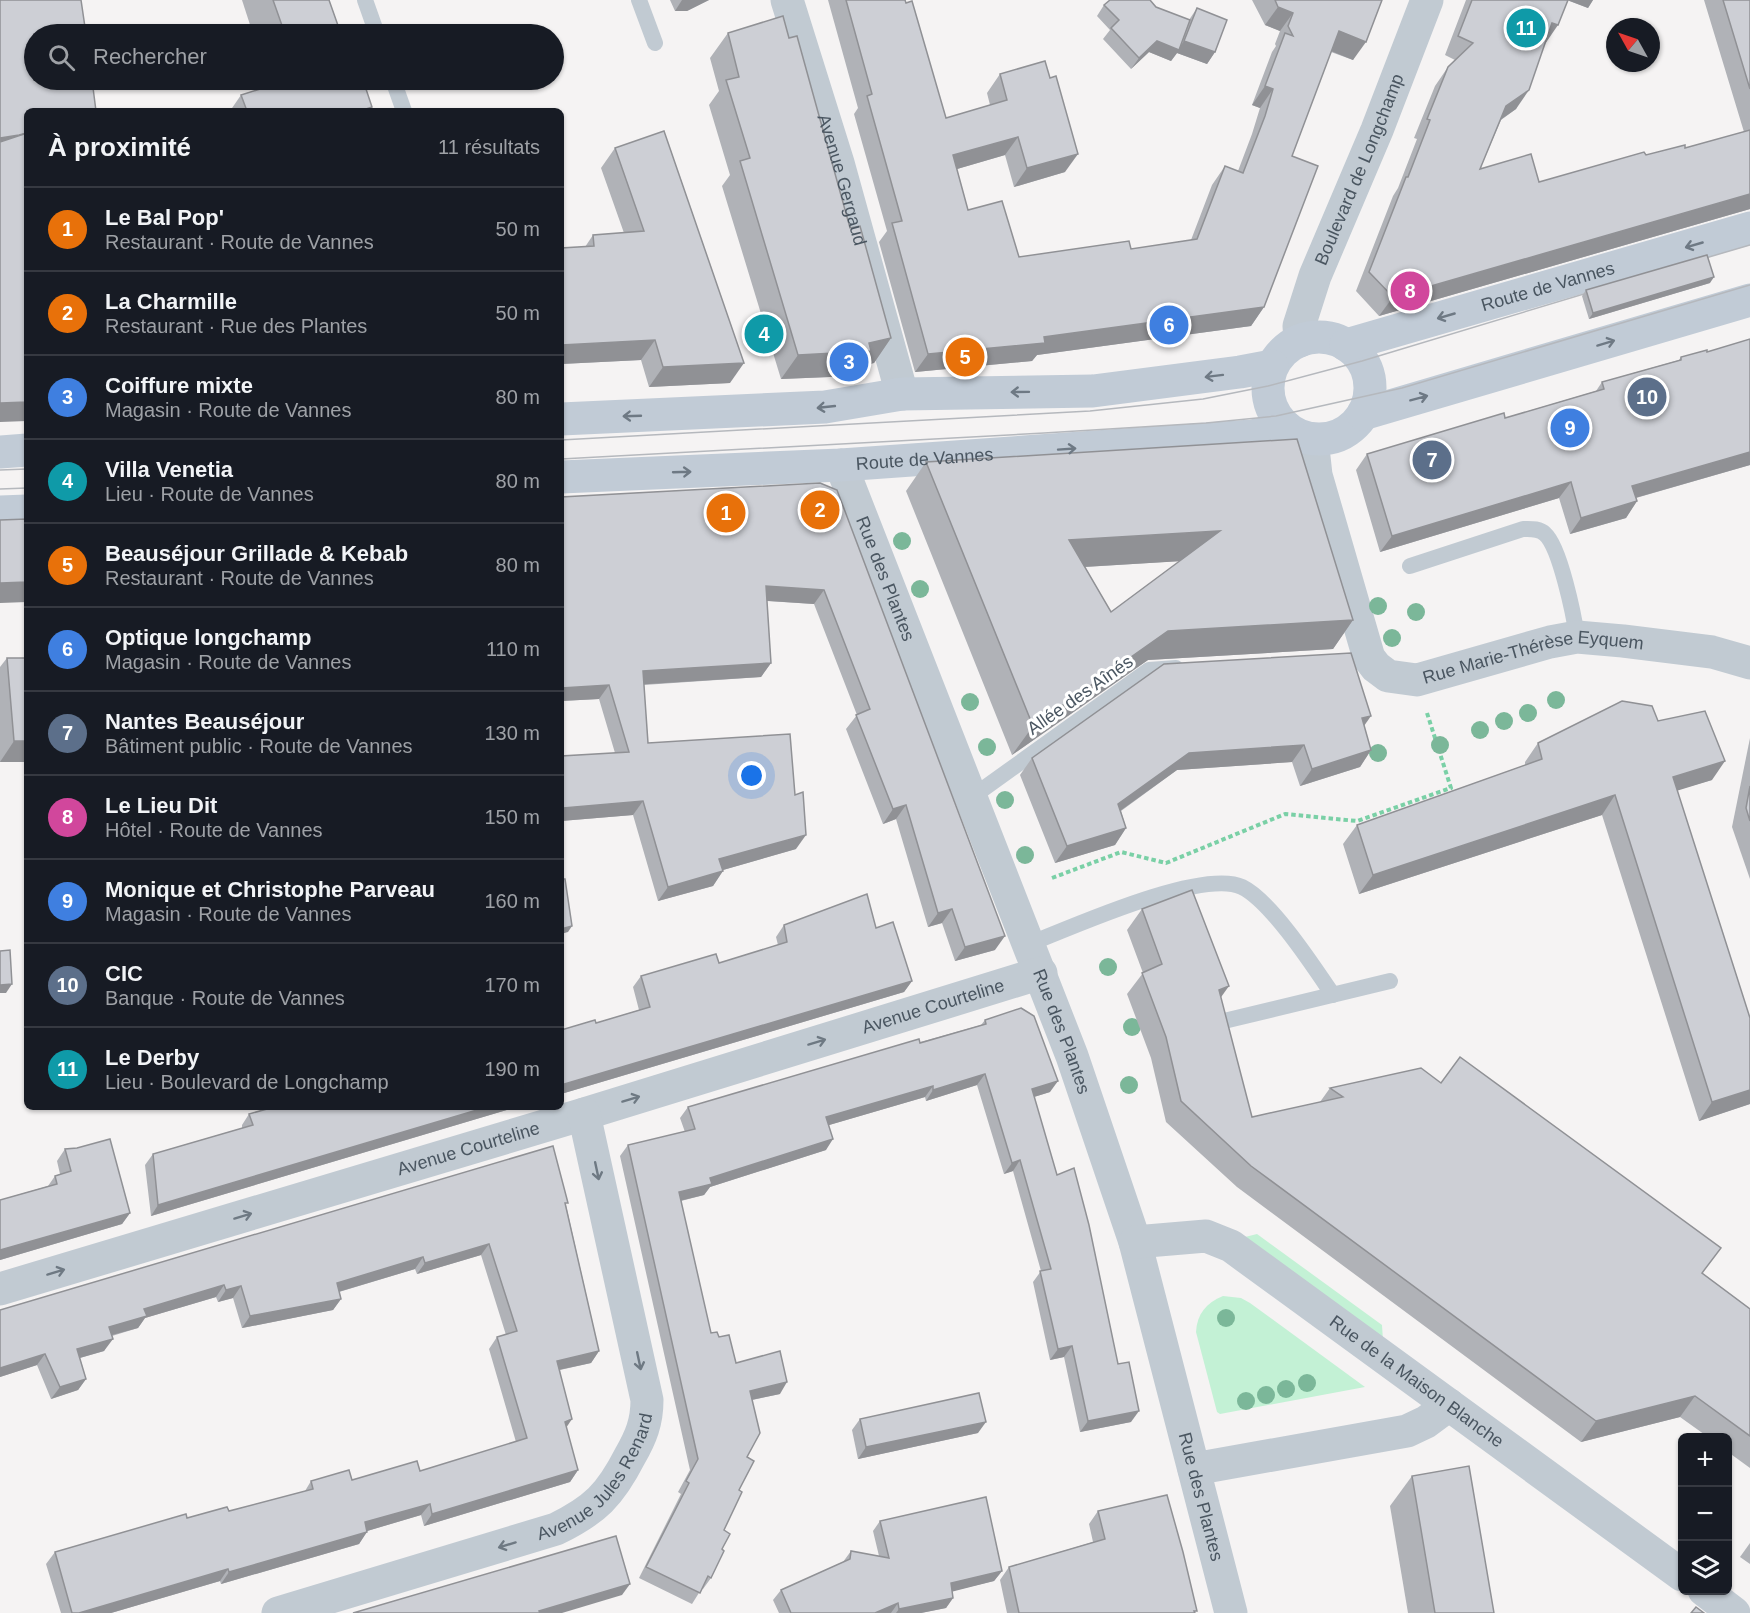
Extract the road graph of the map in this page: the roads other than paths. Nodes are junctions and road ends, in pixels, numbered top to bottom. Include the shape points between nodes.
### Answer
1 (365, 0) edge
2 (639, 0) edge
3 (787, 0) edge
4 (1426, 0) edge
5 (373, 24) edge
6 (655, 43) dead end
7 (397, 90) edge
8 (403, 108) edge
9 (1750, 228) edge
10 (1750, 300) edge
11 (1300, 340) junction
12 (1346, 345) junction
13 (1272, 366) junction
14 (902, 394) junction
15 (1363, 414) junction
16 (564, 419) edge
17 (1300, 434) junction
18 (24, 450) edge
19 (0, 452) edge
20 (841, 465) junction
21 (564, 477) edge
22 (24, 511) edge
23 (0, 512) edge
24 (1410, 566) dead end
25 (1577, 637) junction
26 (1750, 663) edge
27 (1196, 667) edge
28 (972, 797) junction
29 (1035, 959) junction
30 (1390, 981) dead end
31 (1333, 995) junction
32 (1224, 1021) edge
33 (584, 1114) junction
34 (1135, 1242) junction
35 (0, 1289) edge
36 (1449, 1405) junction
37 (1194, 1469) junction
38 (1678, 1571) edge
39 (1711, 1595) edge
40 (278, 1613) edge
41 (1231, 1613) edge
42 (1734, 1613) edge

1 - 5 lane
2 - 6 lane
3 - 14 street, Avenue Gergaud
4 - 11 street, Boulevard de Longchamp via 1377,130 1315,276 1299,326
7 - 8 lane
9 -> 12 main road, Route de Vannes
15 -> 10 main road
11 - 12 main road via 1323,337
11 - 13 main road via 1288,347
12 - 15 main road via 1362,361 1369,378 1369,397
13 -> 14 main road via 1094,391
13 - 17 main road via 1268,397 1276,416
14 -> 16 main road via 825,407
15 - 17 main road via 1345,432 1329,439
20 -> 17 main road, Route de Vannes
17 - 25 street, Rue Marie-Thérèse Eyquem via 1316,475 1361,658 1388,676 1416,680
18 - 19 main road
21 -> 20 main road, Route de Vannes
20 - 28 street, Rue des Plantes
22 - 23 main road
24 - 25 lane via 1523,529 1540,530 1547,535 1557,557
25 - 26 street, Rue Marie-Thérèse Eyquem via 1712,652
27 - 28 lane, Allée des Aînés via 1149,670
28 - 29 street, Rue des Plantes
29 - 31 lane via 1180,888 1217,882 1242,887 1267,907
33 -> 29 street, Avenue Courteline
29 - 34 street, Rue des Plantes
30 - 31 lane
31 - 32 lane
35 -> 33 street, Avenue Courteline
33 -> 40 street, Avenue Jules Renard via 647,1400 643,1432 616,1484 580,1518 556,1529
34 - 36 street, Rue de la Maison Blanche via 1206,1236 1231,1246
34 - 37 street, Rue des Plantes
36 - 37 street via 1407,1431
36 - 38 street, Rue de la Maison Blanche
37 - 41 street, Rue des Plantes
39 - 42 street

